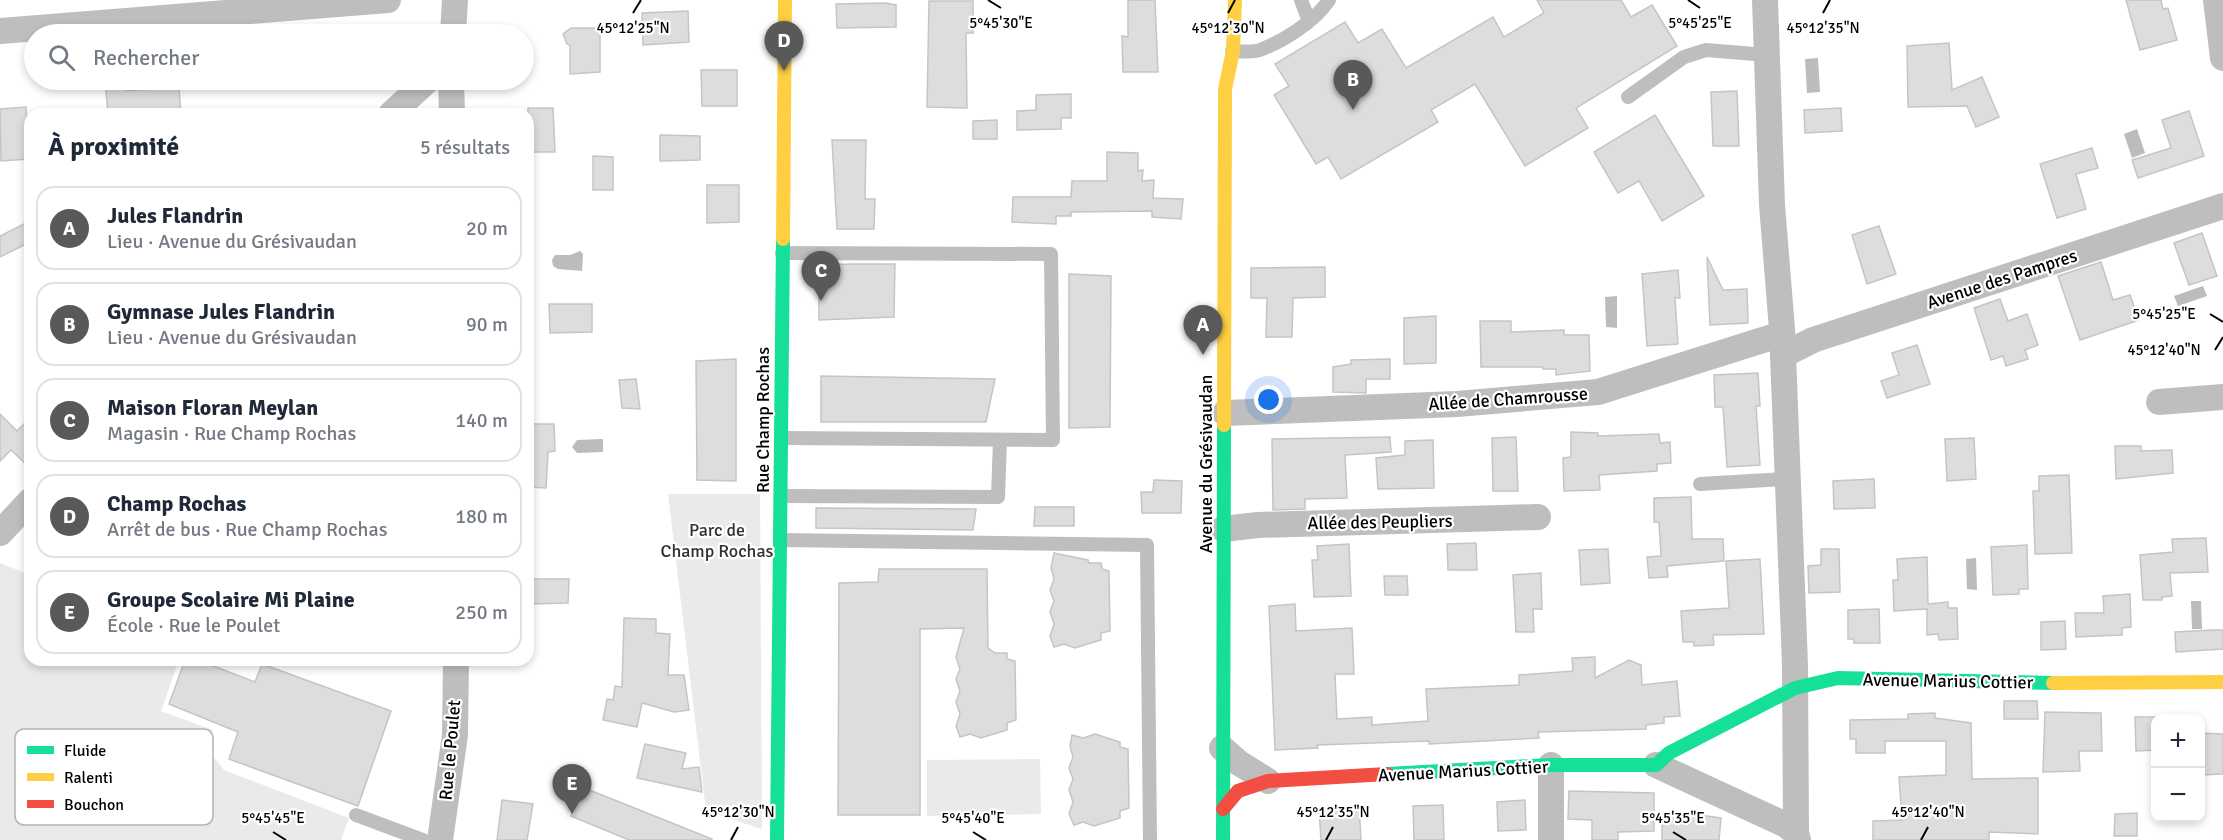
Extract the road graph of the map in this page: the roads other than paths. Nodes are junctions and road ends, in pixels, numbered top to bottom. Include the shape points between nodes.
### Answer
1 (388, 0) edge
2 (454, 0) edge
3 (785, 0) edge
4 (1235, 0) edge
5 (1301, 0) edge
6 (1329, 0) edge
7 (1765, 0) edge
8 (2216, 0) edge
9 (1309, 21) junction
10 (88, 24) edge
11 (453, 24) edge
12 (24, 29) edge
13 (0, 31) edge
14 (1218, 48) joint
15 (1233, 51) junction
16 (1767, 55) junction
17 (2223, 58) edge
18 (1225, 89) junction
19 (417, 90) edge
20 (452, 90) edge
21 (1628, 98) dead end
22 (398, 108) edge
23 (452, 108) edge
24 (2223, 206) edge
25 (782, 253) junction
26 (1782, 344) junction
27 (2223, 397) edge
28 (2159, 402) dead end
29 (1225, 413) junction
30 (781, 438) junction
31 (1000, 440) junction
32 (1786, 479) junction
33 (1700, 484) dead end
34 (781, 496) junction
35 (24, 507) edge
36 (1538, 517) dead end
37 (1223, 529) junction
38 (0, 533) edge
39 (781, 540) junction
40 (456, 666) edge
41 (2223, 682) edge
42 (1795, 688) junction
43 (1688, 743) junction
44 (1222, 748) junction
45 (1551, 765) junction
46 (1656, 765) junction
47 (1268, 781) junction
48 (1688, 781) junction
49 (1223, 808) junction
50 (356, 815) dead end
51 (1793, 832) edge
52 (423, 840) edge
53 (440, 840) edge
54 (777, 840) edge
55 (1150, 840) edge
56 (1223, 840) edge
57 (1551, 840) edge

1 - 10 street
2 - 11 street
3 - 25 street, Rue Champ Rochas
4 - 15 street, Avenue du Grésivaudan
5 - 9 lane
6 - 9 lane
7 - 16 street
8 - 17 street
9 - 15 lane via 1258,51
12 - 13 street
14 - 15 lane
14 - 18 street, Avenue du Grésivaudan via 1218,68
15 - 18 street, Avenue du Grésivaudan
16 - 21 lane via 1706,50 1684,57
16 - 26 street
18 - 29 street, Avenue du Grésivaudan
19 - 22 street
20 - 23 street
24 - 26 street, Avenue des Pampres via 1813,340
25 - 30 street, Rue Champ Rochas
25 - 31 lane via 1051,254 1053,440
26 - 29 street, Allée de Chamrousse via 1598,392 1457,404
26 - 32 street
27 - 28 street
29 - 37 street, Avenue du Grésivaudan
30 - 31 lane
30 - 34 street, Rue Champ Rochas
31 - 34 lane via 998,497
32 - 33 lane
32 - 42 street
34 - 39 street, Rue Champ Rochas
35 - 38 street
36 - 37 street, Allée des Peupliers
37 - 44 street, Avenue du Grésivaudan
39 - 54 street, Rue Champ Rochas
39 - 55 lane via 1147,545
40 - 53 street, Rue le Poulet via 455,735
41 - 42 street, Avenue Marius Cottier via 2101,684 1839,678
42 - 43 street, Avenue Marius Cottier
42 - 51 street
43 - 46 street, Avenue Marius Cottier
43 - 48 street via 1684,761
44 - 47 street
44 - 49 street, Avenue du Grésivaudan
45 - 46 street, Avenue Marius Cottier
45 - 47 street, Avenue Marius Cottier
45 - 57 street
46 - 48 street
47 - 49 street, Avenue Marius Cottier via 1238,791
48 - 51 street
49 - 56 street, Avenue du Grésivaudan
50 - 52 lane

